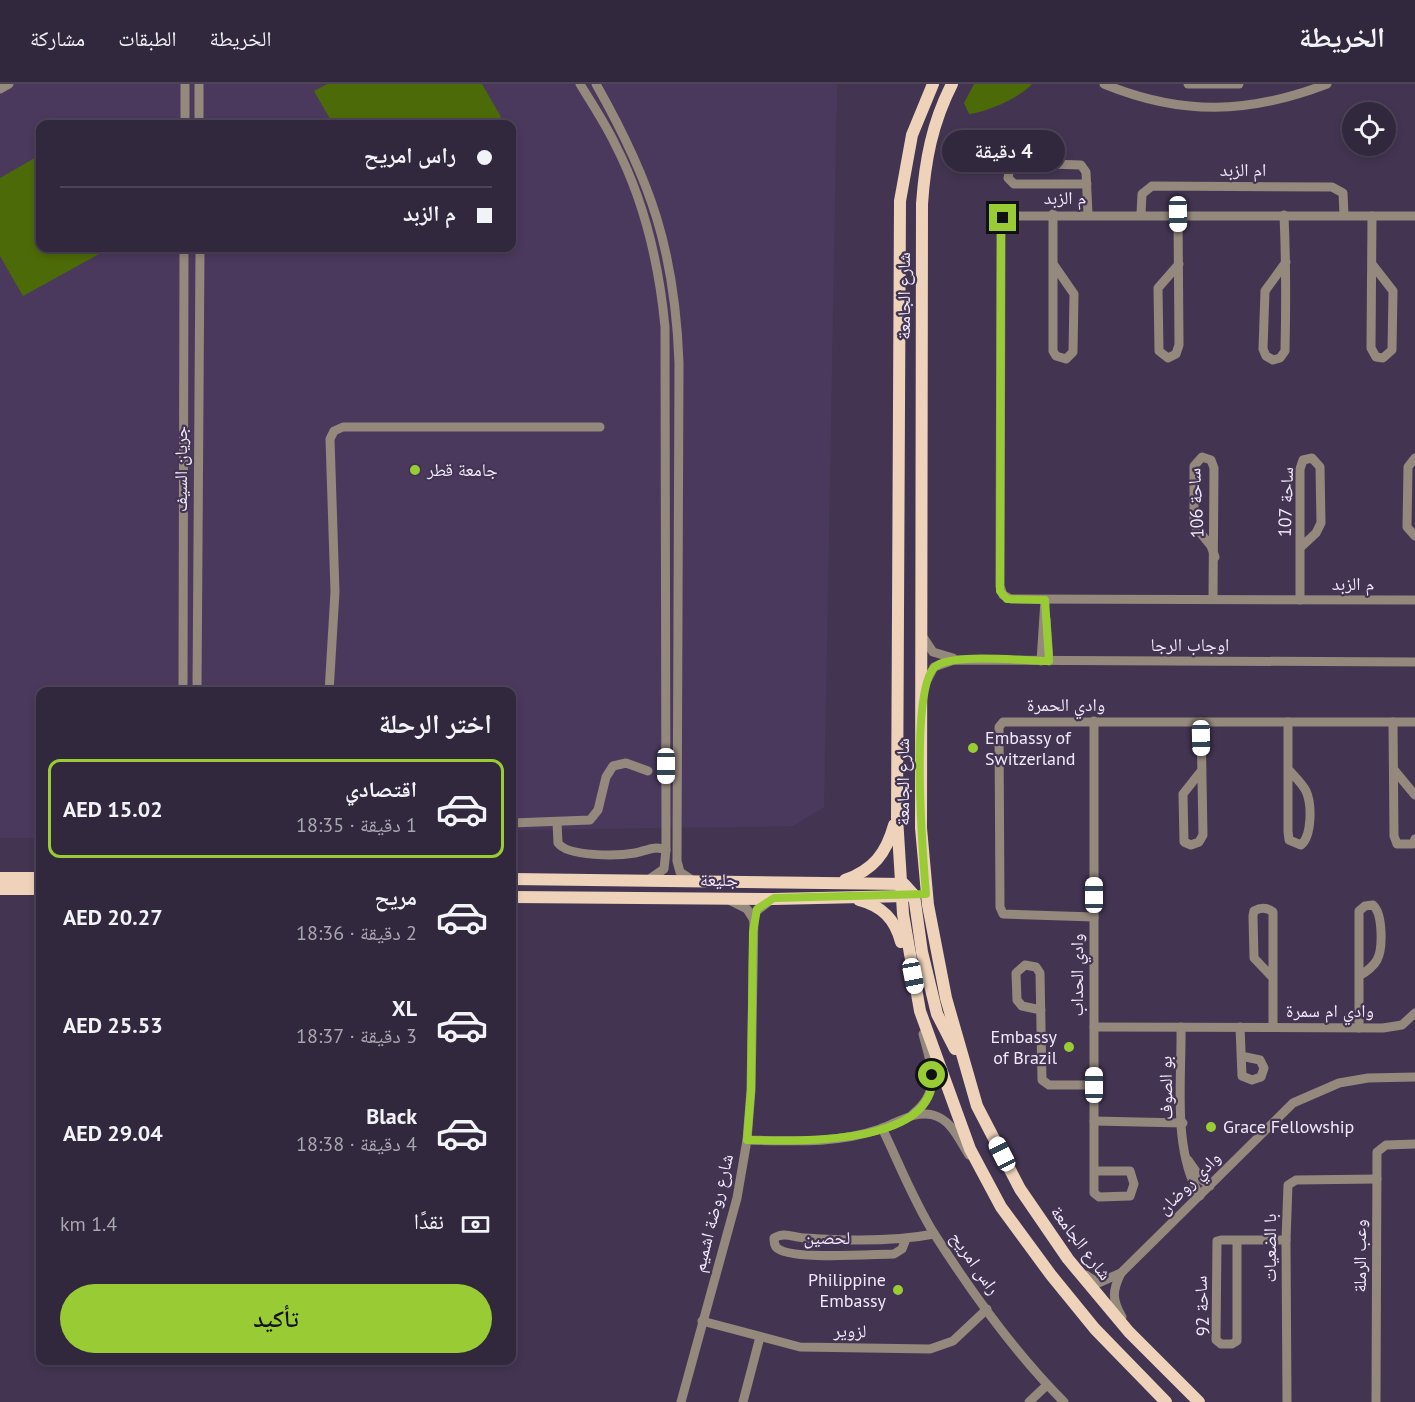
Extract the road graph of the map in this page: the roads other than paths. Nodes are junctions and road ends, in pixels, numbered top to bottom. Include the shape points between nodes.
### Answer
1 (9, 84) edge
2 (185, 84) edge
3 (199, 84) edge
4 (580, 84) edge
5 (596, 84) edge
6 (933, 84) edge
7 (952, 84) edge
8 (1104, 84) edge
9 (1188, 84) edge
10 (1239, 84) edge
11 (1327, 84) edge
12 (0, 89) edge
13 (185, 120) edge
14 (199, 120) edge
15 (1087, 184) junction
16 (1053, 214) junction
17 (1088, 214) junction
18 (1141, 214) junction
19 (1178, 214) junction
20 (1284, 214) junction
21 (1344, 215) junction
22 (1372, 216) junction
23 (1415, 216) edge
24 (184, 252) edge
25 (200, 252) edge
26 (1286, 262) junction
27 (1179, 264) junction
28 (1372, 264) junction
29 (1054, 265) junction
30 (184, 354) junction
31 (198, 354) junction
32 (600, 427) dead end
33 (1415, 458) edge
34 (1415, 537) edge
35 (1301, 547) junction
36 (1215, 557) junction
37 (1213, 599) junction
38 (1045, 600) junction
39 (1300, 600) junction
40 (1415, 600) edge
41 (921, 619) junction
42 (964, 660) junction
43 (1045, 661) junction
44 (1415, 662) edge
45 (183, 687) edge
46 (197, 687) edge
47 (329, 687) edge
48 (921, 701) junction
49 (1094, 721) junction
50 (1201, 722) junction
51 (1288, 722) junction
52 (1393, 722) junction
53 (1415, 722) edge
54 (1288, 769) junction
55 (1202, 770) junction
56 (648, 771) dead end
57 (1395, 771) junction
58 (1415, 795) edge
59 (897, 817) junction
60 (556, 822) junction
61 (516, 823) edge
62 (666, 837) junction
63 (678, 838) junction
64 (1415, 839) edge
65 (666, 850) junction
66 (0, 878) edge
67 (36, 878) edge
68 (516, 879) edge
69 (645, 881) junction
70 (694, 882) junction
71 (838, 883) junction
72 (0, 889) edge
73 (36, 889) edge
74 (911, 892) junction
75 (0, 896) edge
76 (36, 896) edge
77 (516, 897) edge
78 (843, 897) junction
79 (720, 898) junction
80 (774, 898) junction
81 (1094, 917) junction
82 (754, 921) junction
83 (909, 959) junction
84 (1359, 976) junction
85 (1273, 978) junction
86 (1041, 1010) junction
87 (920, 1011) junction
88 (1415, 1012) edge
89 (1094, 1027) junction
90 (1181, 1027) junction
91 (1240, 1027) junction
92 (1273, 1027) junction
93 (1359, 1028) junction
94 (1241, 1056) dead end
95 (1415, 1077) edge
96 (1094, 1085) junction
97 (911, 1116) junction
98 (1094, 1121) junction
99 (1183, 1123) junction
100 (882, 1128) junction
101 (747, 1140) junction
102 (1415, 1144) edge
103 (1183, 1150) junction
104 (979, 1166) junction
105 (1094, 1171) junction
106 (1377, 1179) junction
107 (1210, 1186) junction
108 (1200, 1196) junction
109 (934, 1234) junction
110 (906, 1239) junction
111 (1237, 1240) junction
112 (1286, 1240) junction
113 (1068, 1259) junction
114 (1121, 1273) junction
115 (987, 1309) junction
116 (702, 1321) junction
117 (1129, 1332) junction
118 (760, 1337) junction
119 (1047, 1385) junction
120 (681, 1402) edge
121 (743, 1402) edge
122 (1029, 1402) edge
123 (1064, 1402) edge
124 (1166, 1402) edge
125 (1199, 1402) edge
126 (1287, 1402) edge
127 (1376, 1402) edge

1 - 12 street
2 - 13 street
3 - 14 street
4 - 62 street via 616,145 634,188 662,294 666,364
5 - 63 street via 627,139 646,184 675,292 679,363
6 - 59 main road, شارع الجامعة via 912,135 900,201
7 - 41 main road, شارع الجامعة via 933,128 923,183
8 - 11 street via 1161,103 1204,108 1266,104
9 - 10 street
15 - 15 street via 1086,169 1078,163 1014,164 1007,172 1014,184
15 - 17 street
16 - 17 street, م الزبد
16 - 29 street
16 - 38 street, م الزبد via 1008,214 1001,231 1000,591 1007,599
17 - 18 street, م الزبد
18 - 19 street, م الزبد
18 - 21 street, ام الزبد via 1142,194 1152,186 1332,187 1342,193
19 - 20 street, م الزبد
19 - 27 street
20 - 21 street, م الزبد
20 - 26 street
21 - 22 street, م الزبد
22 - 23 street, م الزبد
22 - 28 street
24 - 30 street, جريان السيف
25 - 31 street, جريان السيف
26 - 26 street via 1265,291 1263,349 1273,360 1285,351
27 - 27 street via 1179,345 1176,354 1168,358 1159,351 1158,288
28 - 28 street via 1393,293 1392,350 1383,358 1376,357 1371,348
29 - 29 street via 1053,351 1066,359 1073,352 1074,294
30 - 31 street
30 - 45 street, جريان السيف
31 - 46 street, جريان السيف
32 - 47 street via 334,430 330,439 335,592
33 - 34 street via 1408,467 1407,526
35 - 35 street, ساحة 107 via 1321,523 1320,467 1312,458 1303,460 1300,469
35 - 39 street, ساحة 107
36 - 36 street, ساحة 106 via 1214,468 1211,460 1202,457 1194,466 1193,523
36 - 37 street, ساحة 106
37 - 38 street, م الزبد
37 - 39 street, م الزبد
38 - 43 street
39 - 40 street, م الزبد
41 - 42 street, اوجاب الرجا via 923,639 933,652
41 - 48 main road, شارع الجامعة
42 - 43 street, اوجاب الرجا
42 - 48 street, اوجاب الرجا via 934,667 926,678
43 - 44 street, اوجاب الرجا
48 - 74 main road, شارع الجامعة via 921,828
49 - 50 street, وادي الحمرة
49 - 81 street, وادي الحداب
49 - 81 street, وادي الحمرة via 1009,721 999,727 1003,914
50 - 51 street, وادي الحمرة
50 - 55 street
51 - 52 street, وادي الحمرة
51 - 54 street
52 - 53 street, وادي الحمرة
52 - 57 street
54 - 54 street via 1308,795 1309,831 1301,845 1289,840
55 - 55 street via 1183,794 1182,834 1184,842 1191,845 1203,835
56 - 60 street via 626,763 613,766 607,772 593,817 582,822
57 - 58 street
57 - 64 street via 1394,836 1402,846 1413,844
59 - 71 main road via 882,856 866,870
59 - 74 main road, شارع الجامعة
60 - 61 street
60 - 65 street via 558,843 569,852 632,854 655,847
62 - 63 street
62 - 65 street
63 - 70 street via 679,870
65 - 69 street via 664,869
66 - 67 main road
68 - 69 main road, جليعة
69 - 70 main road, جليعة
70 - 71 main road, جليعة
71 - 74 main road, جليعة
72 - 73 main road
74 - 78 main road, جليعة
74 - 83 main road, شارع الجامعة
74 - 113 main road, شارع الجامعة via 934,946 977,1106 1020,1189
75 - 76 main road
77 - 79 main road, جليعة
78 - 80 main road, جليعة
78 - 83 main road via 867,902 889,916
79 - 80 main road, جليعة
79 - 82 street via 747,909
80 - 82 street via 757,909
81 - 89 street, وادي الحداب
82 - 101 street, شارع روضة اشميم
83 - 87 main road, شارع الجامعة
84 - 84 street via 1377,960 1380,951 1379,914 1373,905 1359,911
84 - 93 street
85 - 85 street via 1254,958 1253,916 1259,908 1272,912
85 - 92 street
86 - 86 street via 1022,1006 1017,1000 1016,973 1025,965 1036,967 1041,973
86 - 96 street via 1043,1082
87 - 97 street via 932,1089
87 - 104 main road, شارع الجامعة
88 - 93 street, وادي ام سمرة via 1401,1025
89 - 90 street, وادي ام سمرة
89 - 96 street, وادي الحداب
90 - 91 street, وادي ام سمرة
90 - 99 street, بو الصوف
91 - 92 street, وادي ام سمرة
91 - 94 street
92 - 93 street, وادي ام سمرة
95 - 107 street, وادي روضان via 1368,1078 1315,1091 1274,1120
96 - 98 street, وادي الحداب
97 - 100 street
97 - 104 street via 931,1114 946,1121
98 - 99 street
98 - 105 street, وادي الحداب
99 - 103 street, بو الصوف
100 - 101 street via 844,1139
100 - 109 street, راس امريح
101 - 116 street, شارع روضة اشميم via 736,1198
102 - 106 street, وعب الرملة via 1379,1147
103 - 107 street via 1192,1168
103 - 108 street, بو الصوف
104 - 124 main road, شارع الجامعة via 1001,1207 1051,1275 1095,1329
105 - 105 street, وادي الحداب via 1096,1196 1130,1196 1134,1184 1130,1171
106 - 112 street, با الضعيات via 1291,1182 1287,1190
106 - 127 street, وعب الرملة
107 - 108 street, وادي روضان
108 - 114 street, وادي روضان
109 - 110 street, لحصين
109 - 115 street, راس امريح
110 - 110 street, لحصين via 804,1238 785,1234 774,1238 774,1245 799,1256 894,1254 902,1249
111 - 111 street, ساحة 92 via 1221,1240 1216,1245 1216,1340 1221,1344 1237,1341
111 - 112 street, ساحة 92
112 - 126 street, با الضعيات
113 - 114 street, وادي روضان via 1093,1282
113 - 117 main road, شارع الجامعة
114 - 117 street via 1113,1299
115 - 118 street, لزوير via 952,1341 930,1349 800,1347
115 - 119 street, راس امريح
116 - 118 street, لزوير
116 - 120 street, شارع روضة اشميم
117 - 125 main road, شارع الجامعة
118 - 121 street
119 - 122 street
119 - 123 street, راس امريح

